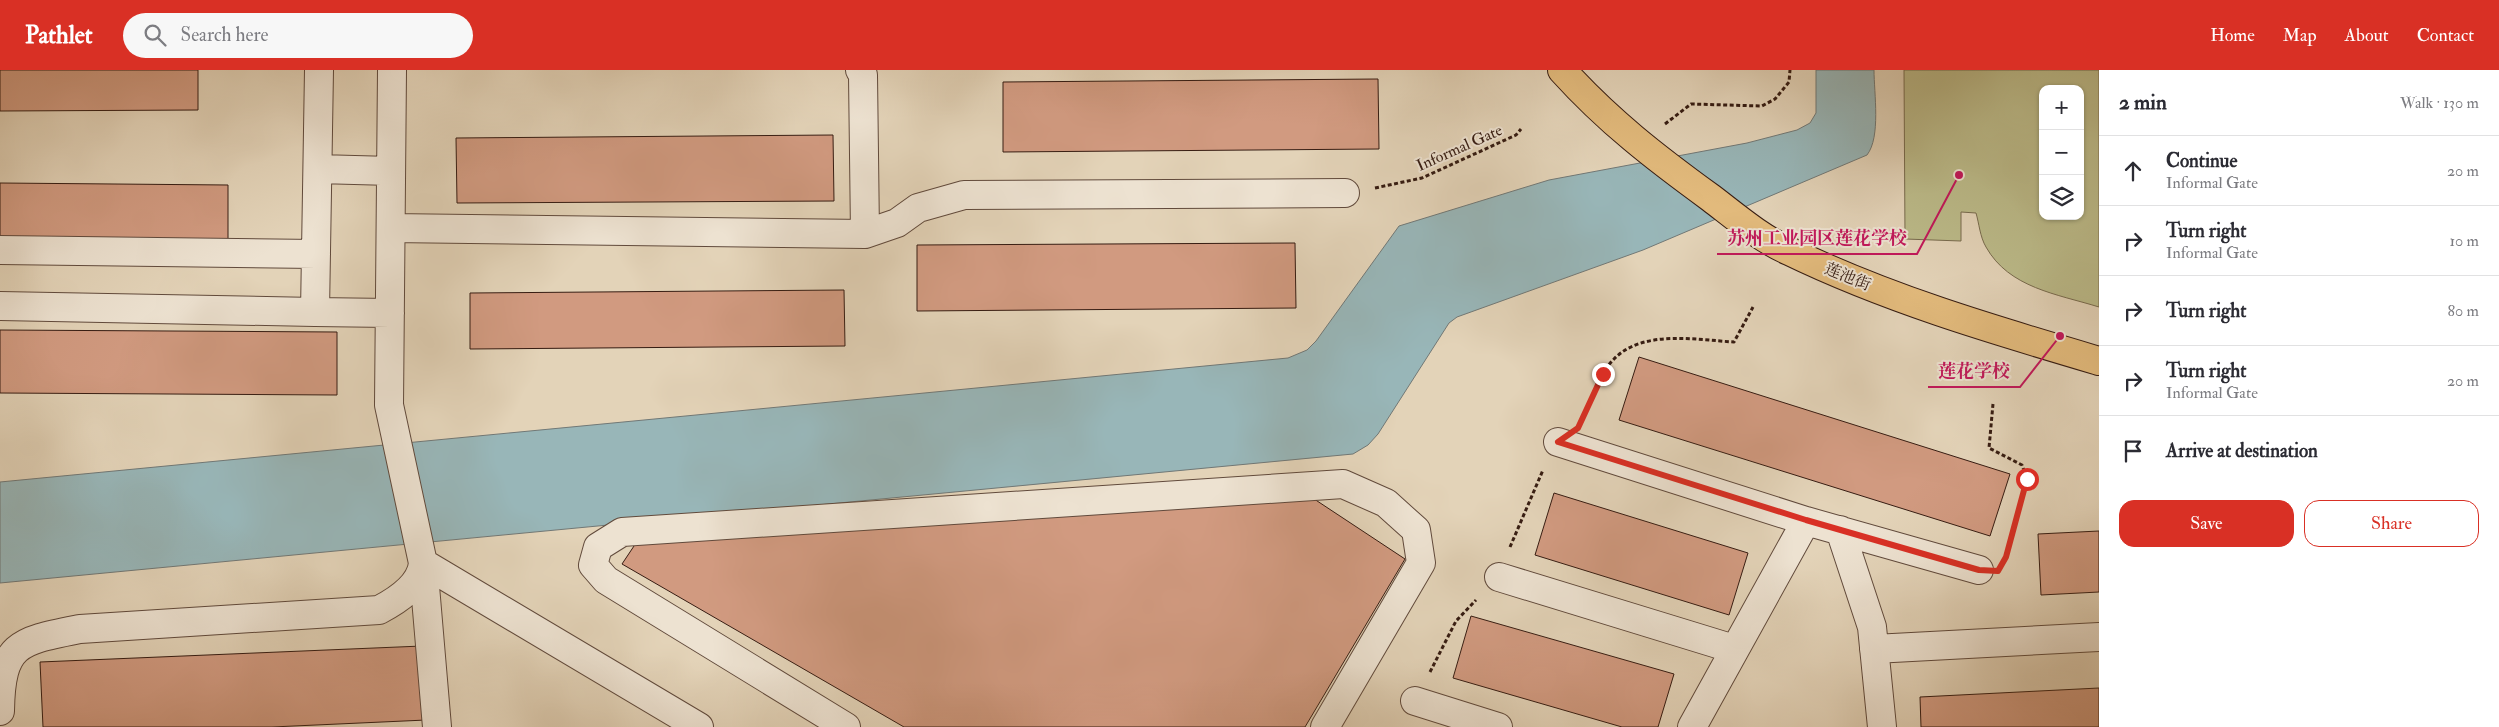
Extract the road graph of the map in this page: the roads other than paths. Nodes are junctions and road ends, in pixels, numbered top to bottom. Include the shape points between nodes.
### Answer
1 (319, 70) edge
2 (392, 70) edge
3 (860, 70) edge
4 (1562, 70) edge
5 (318, 168) junction
6 (391, 171) junction
7 (1345, 193) road end
8 (391, 228) junction
9 (865, 234) junction
10 (0, 250) edge
11 (316, 254) junction
12 (0, 306) edge
13 (315, 312) junction
14 (390, 313) junction
15 (2099, 361) edge
16 (1558, 442) road end
17 (1806, 520) junction
18 (1840, 530) junction
19 (423, 563) junction
20 (1979, 570) road end
21 (1499, 577) dead end
22 (2099, 637) edge
23 (1734, 649) junction
24 (1874, 649) junction
25 (1415, 701) dead end
26 (0, 710) edge
27 (437, 727) edge
28 (699, 727) edge
29 (846, 727) edge
30 (1325, 727) edge
31 (1498, 727) edge
32 (1692, 727) edge
33 (1882, 727) edge

1 - 5 street
2 - 6 street
3 - 9 street via 863,75
4 - 15 main road, 莲池街 via 1583,94 1638,144 1760,235 1788,251 1927,308
5 - 6 street
5 - 11 street
6 - 8 street
7 - 9 street via 964,195 918,208 897,223
8 - 9 street
8 - 14 street
10 - 11 street
11 - 13 street
12 - 13 street
13 - 14 street
14 - 19 street via 389,404
16 - 17 street
17 - 18 street
17 - 23 street
18 - 20 street
18 - 24 street via 1872,627
19 - 26 street via 422,574 410,588 379,610 80,629 42,636 17,648 4,667
19 - 27 street
19 - 28 street
21 - 23 street
22 - 24 street
23 - 32 street
24 - 33 street
25 - 31 street
29 - 30 street via 606,580 593,565 598,547 622,532 1343,484 1386,503 1416,530 1421,563

